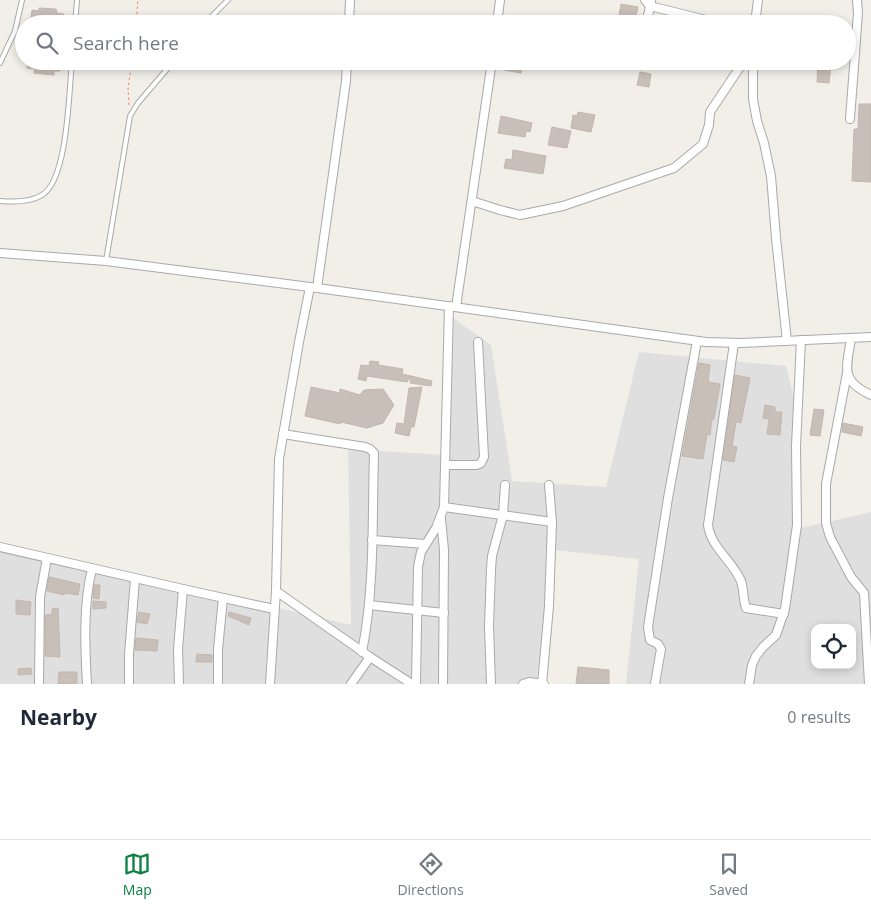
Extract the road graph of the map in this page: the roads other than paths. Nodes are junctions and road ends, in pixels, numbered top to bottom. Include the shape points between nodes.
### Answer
1 (22, 0) edge
2 (78, 0) edge
3 (228, 0) edge
4 (350, 0) edge
5 (500, 0) edge
6 (758, 0) edge
7 (857, 0) edge
8 (649, 2) edge
9 (19, 15) edge
10 (76, 15) edge
11 (213, 15) edge
12 (349, 15) edge
13 (498, 15) edge
14 (647, 15) edge
15 (692, 15) edge
16 (756, 15) edge
17 (15, 31) edge
18 (856, 40) edge
19 (0, 63) edge
20 (71, 70) edge
21 (166, 70) edge
22 (347, 70) edge
23 (491, 70) edge
24 (738, 70) edge
25 (753, 70) edge
26 (854, 70) edge
27 (850, 119) dead end
28 (0, 201) edge
29 (472, 202) junction
30 (0, 253) edge
31 (106, 261) junction
32 (314, 287) junction
33 (453, 306) junction
34 (871, 337) edge
35 (851, 338) junction
36 (697, 340) junction
37 (801, 340) junction
38 (787, 341) junction
39 (478, 342) dead end
40 (734, 343) junction
41 (846, 373) junction
42 (871, 395) edge
43 (283, 434) junction
44 (445, 465) junction
45 (505, 485) dead end
46 (549, 485) dead end
47 (444, 507) junction
48 (503, 515) junction
49 (441, 517) junction
50 (552, 522) junction
51 (372, 540) junction
52 (425, 544) junction
53 (0, 547) edge
54 (47, 558) junction
55 (92, 569) junction
56 (135, 579) junction
57 (183, 589) junction
58 (276, 591) junction
59 (223, 598) junction
60 (369, 605) junction
61 (868, 608) edge
62 (274, 609) junction
63 (417, 611) junction
64 (444, 613) junction
65 (784, 614) junction
66 (362, 652) junction
67 (370, 657) junction
68 (39, 684) edge
69 (88, 684) edge
70 (129, 684) edge
71 (179, 684) edge
72 (218, 684) edge
73 (270, 684) edge
74 (351, 684) edge
75 (412, 684) edge
76 (443, 684) edge
77 (491, 684) edge
78 (523, 684) edge
79 (543, 684) edge
80 (655, 684) edge
81 (750, 684) edge
82 (869, 684) edge

1 - 9 lane
2 - 10 lane
3 - 11 lane
4 - 12 street
5 - 13 street
6 - 16 street
7 - 18 street
8 - 14 street
8 - 15 street
17 - 19 lane
20 - 28 lane via 64,150 51,187 42,195 24,200
21 - 31 lane via 130,116
22 - 32 street
23 - 29 street
24 - 29 street via 710,112 703,144 674,168 563,206 520,215
25 - 38 street via 753,99 771,176
26 - 27 street
29 - 33 street
30 - 31 street
31 - 32 street
32 - 33 street
32 - 43 street
33 - 36 street
33 - 44 street
34 - 35 street
35 - 37 street
35 - 41 street
36 - 40 street
36 - 80 street via 678,436 648,627 650,640 661,648
37 - 38 street
37 - 65 street via 796,446 797,525
38 - 40 street
39 - 44 street via 484,457 477,466
40 - 65 street via 709,532 742,583 746,608
41 - 42 street via 850,381
41 - 61 street via 826,484 826,523 851,576 864,593
43 - 51 street via 370,449 374,453
43 - 58 street via 279,459
44 - 47 street
45 - 48 street
46 - 50 street
47 - 48 street
47 - 49 street
48 - 50 street
48 - 77 street via 491,569
49 - 52 street
49 - 64 street
50 - 79 street
51 - 52 street
51 - 60 street
52 - 63 street via 418,567
53 - 54 street
54 - 55 street
54 - 68 street via 40,597
55 - 56 street
55 - 69 street via 87,620
56 - 57 street
56 - 70 street
57 - 59 street
57 - 71 street
58 - 62 street
58 - 66 street
59 - 62 street
59 - 72 street
60 - 63 street
60 - 66 street
61 - 82 street
62 - 73 street
63 - 64 street
63 - 75 street
64 - 76 street
65 - 81 street via 776,635 756,656
66 - 67 street
67 - 74 street
67 - 75 street
78 - 79 street

